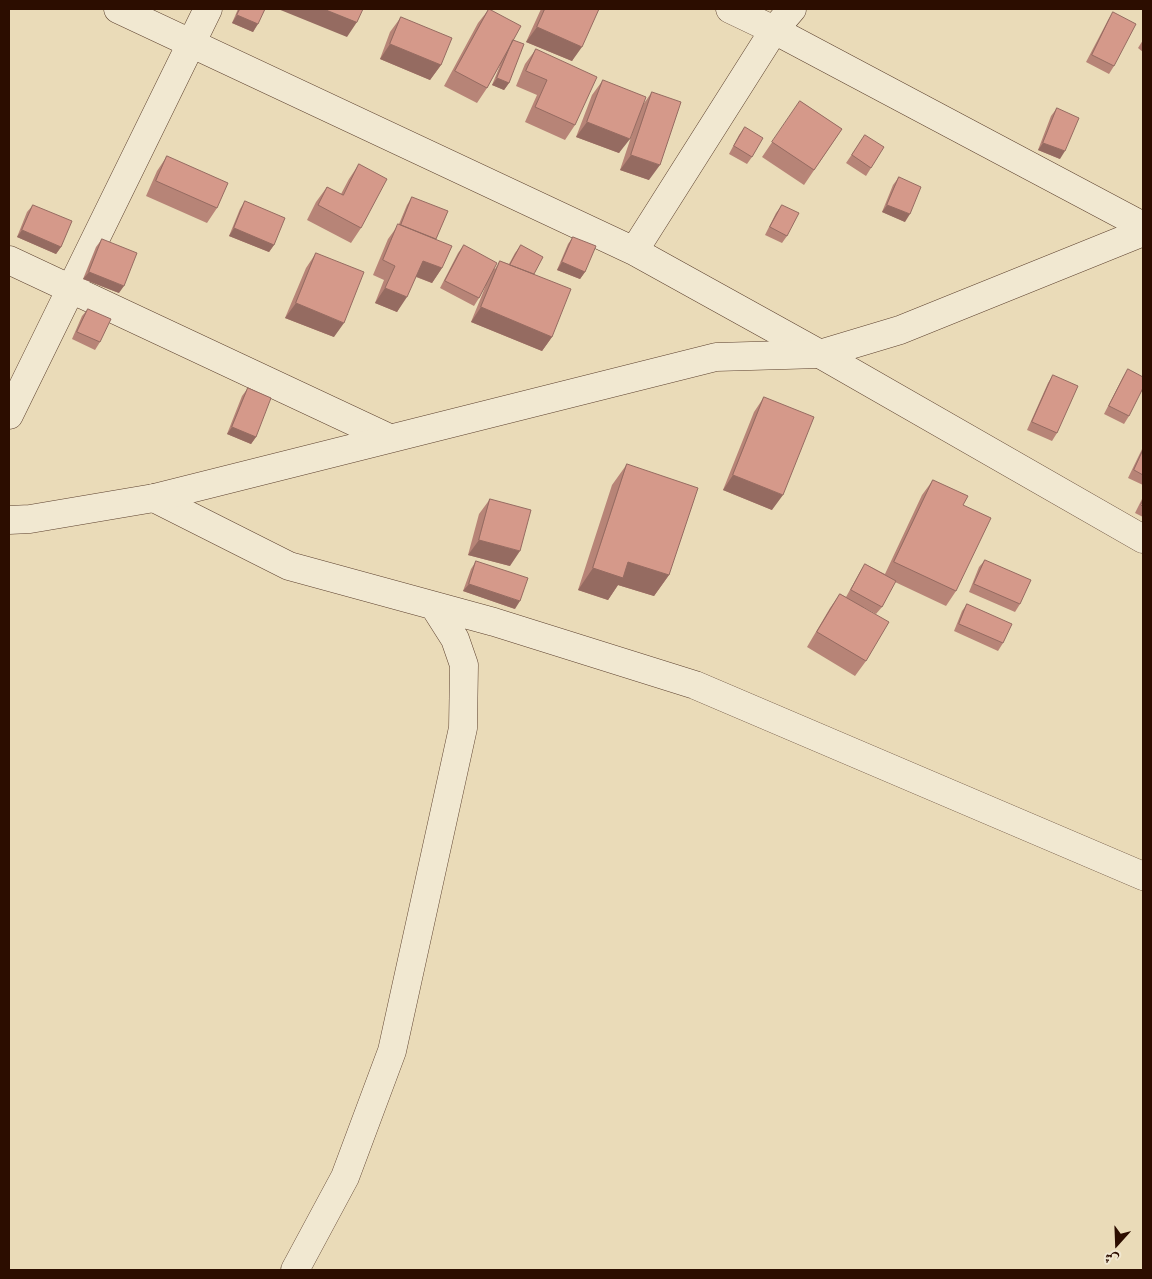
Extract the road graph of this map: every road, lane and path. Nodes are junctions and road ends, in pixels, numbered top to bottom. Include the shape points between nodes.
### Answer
1 (118, 9) edge
2 (208, 9) edge
3 (730, 9) edge
4 (792, 9) edge
5 (774, 30) junction
6 (192, 43) junction
7 (1143, 226) edge
8 (1143, 232) edge
9 (634, 250) junction
10 (9, 260) edge
11 (71, 288) junction
12 (820, 354) junction
13 (9, 415) edge
14 (388, 438) junction
15 (154, 498) junction
16 (9, 520) edge
17 (1143, 539) edge
18 (434, 606) junction
19 (1143, 876) edge
20 (295, 1270) edge

1 - 6 street
2 - 6 street
3 - 5 street
4 - 5 street
5 - 7 street
5 - 9 street
6 - 9 street
6 - 11 street
8 - 12 street via 900,330
9 - 12 street
10 - 11 street
11 - 13 street
11 - 14 street
12 - 14 street via 716,356
12 - 17 street
14 - 15 street
15 - 16 street
15 - 18 street via 289,566
18 - 19 street via 695,685
18 - 20 street via 455,639 464,664 463,728 392,1051 346,1177

